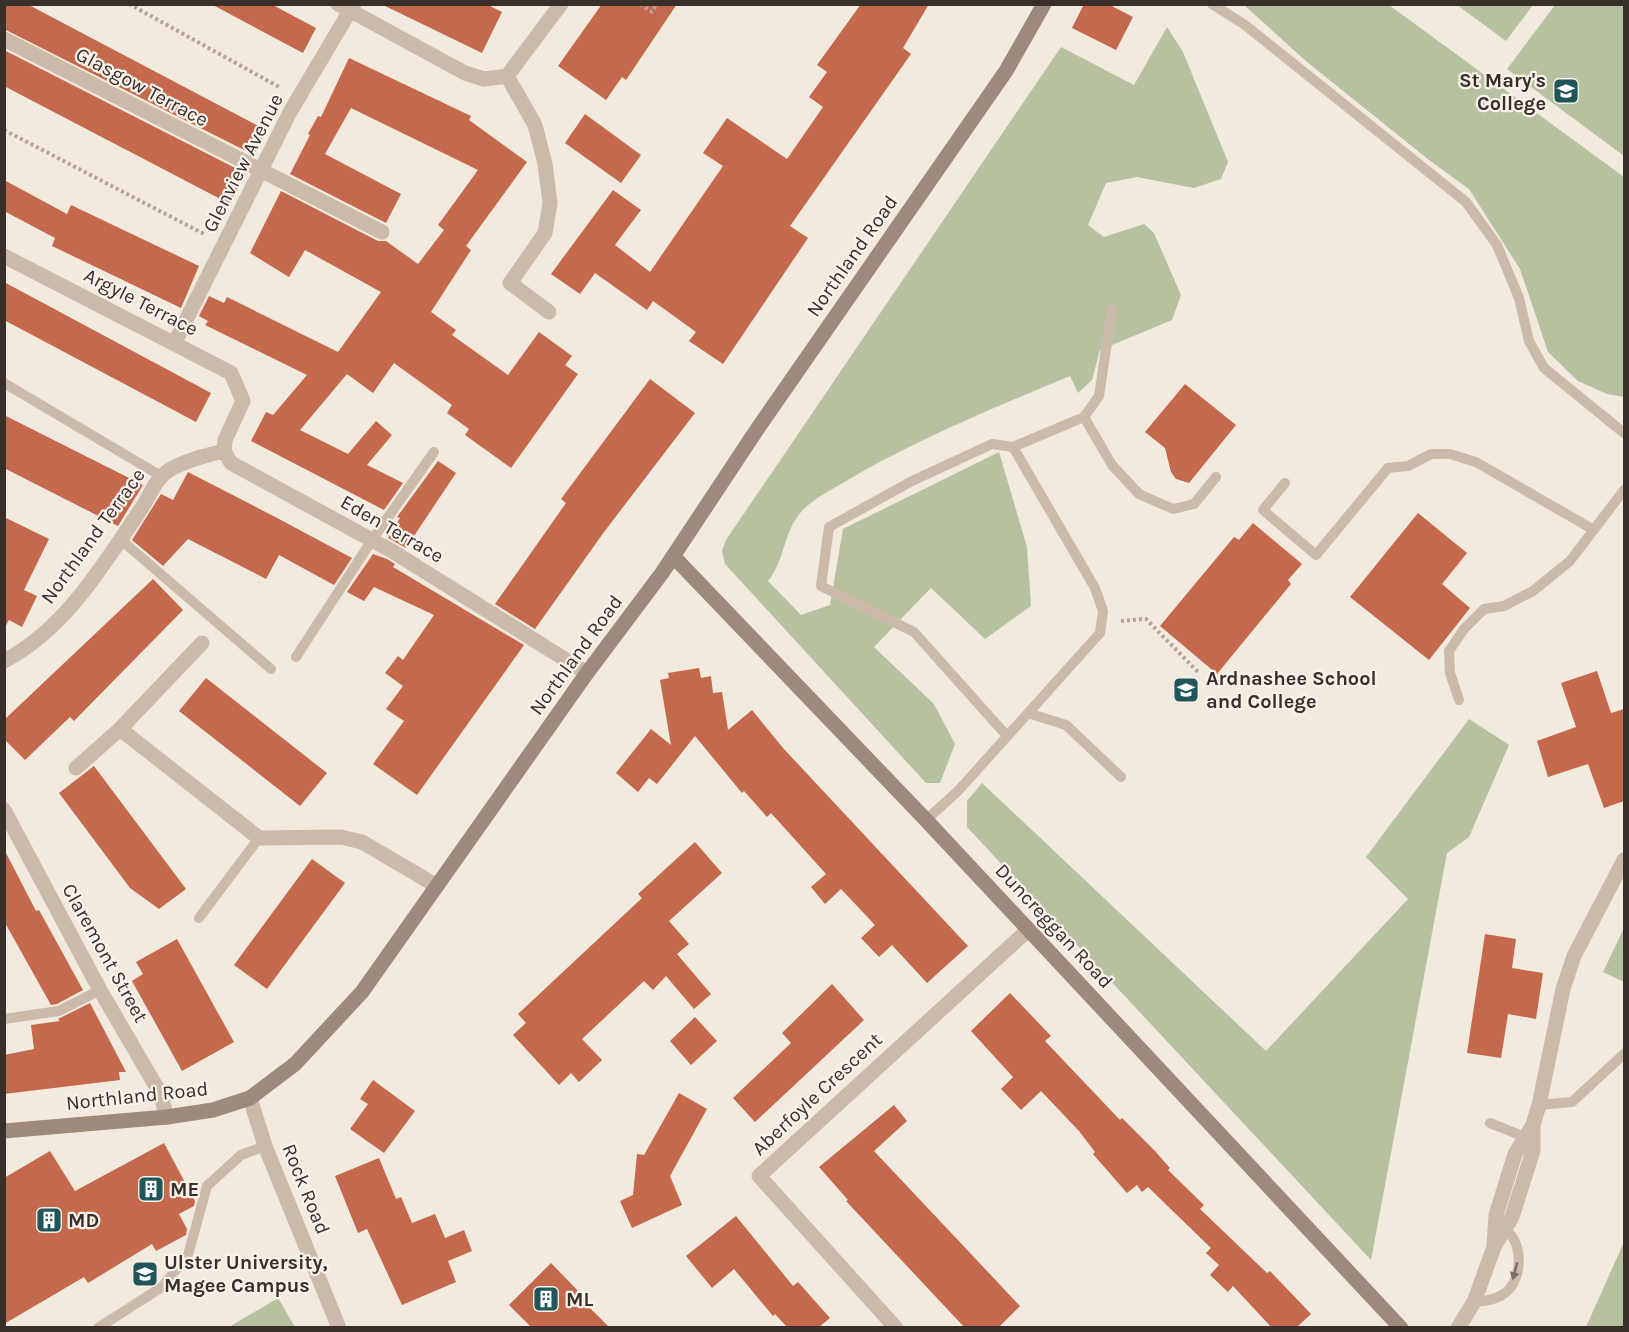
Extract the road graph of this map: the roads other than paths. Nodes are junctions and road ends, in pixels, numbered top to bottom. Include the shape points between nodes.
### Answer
1 (1044, 4) edge
2 (1212, 4) edge
3 (560, 5) edge
4 (348, 7) edge
5 (4, 39) edge
6 (507, 76) junction
7 (261, 173) junction
8 (382, 232) dead end
9 (4, 256) edge
10 (1112, 309) dead end
11 (549, 312) dead end
12 (175, 342) junction
13 (4, 383) edge
14 (1084, 417) junction
15 (1624, 433) edge
16 (1013, 447) junction
17 (224, 451) junction
18 (434, 452) dead end
19 (161, 476) junction
20 (1216, 477) dead end
21 (1285, 483) dead end
22 (1624, 490) edge
23 (1594, 530) junction
24 (120, 539) junction
25 (372, 540) junction
26 (673, 556) junction
27 (202, 643) dead end
28 (296, 657) dead end
29 (4, 661) edge
30 (271, 669) dead end
31 (587, 673) junction
32 (1459, 700) dead end
33 (1028, 713) junction
34 (120, 729) junction
35 (1007, 736) junction
36 (76, 768) dead end
37 (1121, 777) dead end
38 (4, 810) edge
39 (926, 820) junction
40 (259, 838) junction
41 (1624, 860) edge
42 (437, 886) junction
43 (200, 918) dead end
44 (1028, 930) junction
45 (100, 990) junction
46 (4, 1019) edge
47 (1624, 1054) edge
48 (250, 1098) junction
49 (1539, 1105) junction
50 (167, 1117) junction
51 (1490, 1123) dead end
52 (4, 1131) edge
53 (1530, 1134) junction
54 (265, 1146) junction
55 (1500, 1227) junction
56 (1474, 1302) junction
57 (99, 1328) edge
58 (339, 1328) edge
59 (896, 1328) edge
60 (1401, 1328) edge
61 (1458, 1328) edge

1 - 26 main road, Northland Road via 1006,71
2 - 15 lane via 1245,25 1466,202 1497,245 1519,297 1529,341 1544,368
3 - 6 street
4 - 6 street via 465,73 484,79
4 - 7 street, Glenview Avenue
5 - 7 street, Glasgow Terrace
6 - 11 street via 535,125 550,203 544,233 510,283
7 - 8 street, Glasgow Terrace
7 - 12 street, Glenview Avenue
9 - 12 street, Argyle Terrace
10 - 14 lane via 1099,396
12 - 17 street, Argyle Terrace via 231,373 243,401
13 - 19 lane
14 - 16 lane
14 - 20 lane via 1112,465 1139,494 1173,508 1194,504
16 - 33 lane via 1095,588 1103,611 1100,633
16 - 35 lane via 992,444 912,481 829,527 821,586 914,632
17 - 19 street, Northland Terrace via 197,458
17 - 25 street, Eden Terrace via 231,463
18 - 25 lane
19 - 24 street, Northland Terrace
21 - 23 lane via 1263,510 1316,555 1388,468 1407,466 1431,454 1450,454 1476,462
22 - 23 lane
23 - 32 lane via 1570,561 1533,591 1504,606 1484,609 1464,629 1449,651 1450,673
24 - 29 street, Northland Terrace via 81,595 51,628
24 - 30 lane
25 - 28 lane
25 - 31 street, Eden Terrace
26 - 31 main road, Northland Road
26 - 39 main road, Duncreggan Road
27 - 34 street
31 - 42 main road, Northland Road
33 - 35 lane
33 - 37 lane via 1066,725
34 - 36 street
34 - 40 street
35 - 39 lane
38 - 45 street, Claremont Street
39 - 44 main road, Duncreggan Road
40 - 42 street via 341,837 362,842
40 - 43 lane
41 - 49 street via 1574,956 1563,989
42 - 48 main road, Northland Road via 363,992 295,1064
44 - 59 street, Aberfoyle Crescent via 759,1176
44 - 60 main road, Duncreggan Road
45 - 46 lane via 59,1011
45 - 50 street, Claremont Street via 160,1093
47 - 49 lane via 1572,1102
48 - 50 main road, Northland Road via 213,1110
48 - 54 street, Rock Road
49 - 53 street
50 - 52 main road, Northland Road
51 - 53 lane
53 - 55 street via 1515,1154
54 - 57 lane via 241,1155 207,1186 188,1255 162,1287
54 - 58 street, Rock Road
55 - 56 street
55 -> 56 lane via 1515,1241 1519,1256 1517,1274 1506,1292
56 - 61 street

